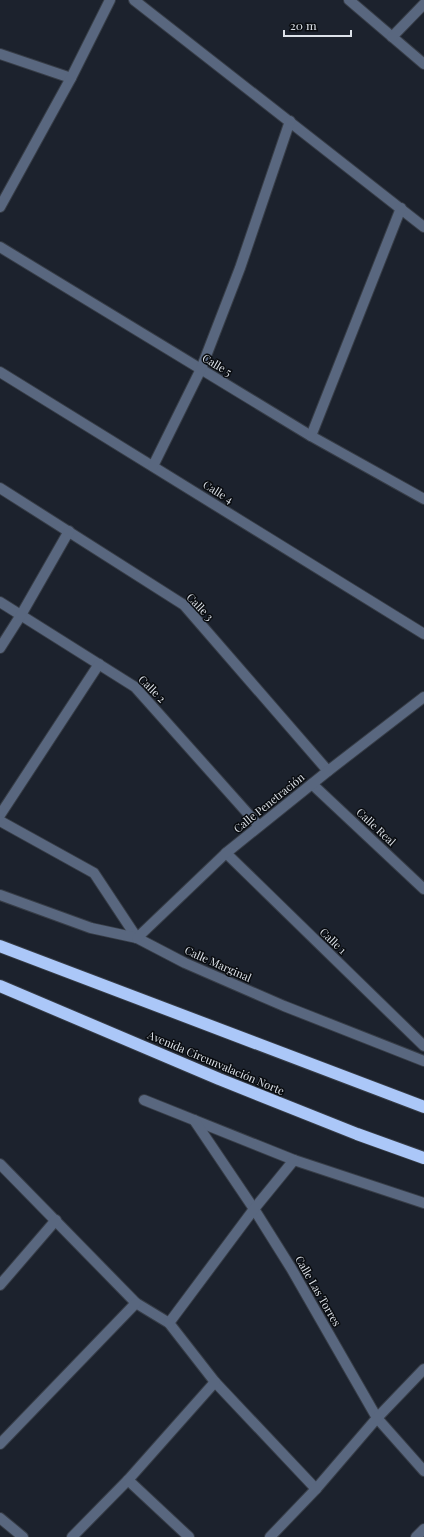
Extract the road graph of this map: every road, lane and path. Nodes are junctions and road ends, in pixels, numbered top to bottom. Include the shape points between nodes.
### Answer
1 (110, 0) edge
2 (134, 0) edge
3 (349, 0) edge
4 (424, 4) edge
5 (392, 37) junction
6 (0, 54) edge
7 (424, 64) edge
8 (71, 78) junction
9 (290, 121) junction
10 (0, 207) edge
11 (401, 208) junction
12 (424, 227) edge
13 (0, 247) edge
14 (201, 369) junction
15 (0, 372) edge
16 (311, 436) junction
17 (153, 466) junction
18 (0, 488) edge
19 (423, 495) edge
20 (69, 531) junction
21 (0, 602) edge
22 (21, 616) junction
23 (424, 634) edge
24 (0, 648) edge
25 (99, 664) junction
26 (422, 704) edge
27 (328, 771) junction
28 (312, 784) junction
29 (0, 815) edge
30 (0, 821) edge
31 (259, 826) junction
32 (226, 853) junction
33 (424, 889) edge
34 (0, 895) edge
35 (137, 938) junction
36 (0, 946) edge
37 (0, 986) edge
38 (424, 1046) edge
39 (424, 1061) edge
40 (144, 1100) dead end
41 (424, 1107) edge
42 (194, 1120) junction
43 (424, 1158) edge
44 (294, 1160) junction
45 (0, 1164) edge
46 (424, 1203) edge
47 (254, 1209) junction
48 (56, 1220) junction
49 (0, 1285) edge
50 (136, 1303) junction
51 (169, 1323) junction
52 (424, 1369) edge
53 (215, 1382) junction
54 (377, 1418) junction
55 (0, 1444) edge
56 (424, 1471) edge
57 (128, 1480) junction
58 (316, 1489) junction
59 (0, 1518) edge
60 (424, 1529) edge
61 (23, 1537) edge
62 (72, 1537) edge
63 (189, 1537) edge
64 (270, 1537) edge
65 (416, 1537) edge

1 - 8 street
2 - 9 street
3 - 5 street
4 - 5 street
5 - 7 street
6 - 8 street
8 - 10 street
9 - 11 street
9 - 14 street via 240,268
11 - 12 street
11 - 16 street
13 - 14 street, Calle 5
14 - 16 street, Calle 5
14 - 17 street
15 - 17 street, Calle 4
16 - 19 street, Calle 5
17 - 23 street, Calle 4
18 - 20 street, Calle 3
20 - 22 street
20 - 27 street, Calle 3 via 184,605
21 - 22 street, Calle 2
22 - 24 street
22 - 25 street, Calle 2
25 - 29 street
25 - 31 street, Calle 2 via 135,686
26 - 27 street, Calle Penetración
27 - 28 street, Calle Penetración
28 - 31 street, Calle Penetración
28 - 33 street, Calle Real
30 - 35 street via 94,873
31 - 32 street, Calle Penetración
32 - 35 street, Calle Penetración
32 - 38 street, Calle 1
34 - 35 street, Calle Marginal via 91,928
35 - 39 street, Calle Marginal via 185,963 277,1003
36 - 41 highway
37 - 43 highway, Avenida Circunvalación Norte via 219,1079
40 - 42 street
42 - 44 street
42 - 47 street, Calle Las Torres
44 - 46 street
44 - 47 street
45 - 48 street
47 - 51 street
47 - 54 street, Calle Las Torres
48 - 49 street
48 - 50 street
50 - 51 street
50 - 55 street
51 - 53 street
52 - 54 street
53 - 57 street
53 - 58 street
54 - 56 street, Calle Las Torres
54 - 58 street
57 - 62 street
57 - 63 street
58 - 64 street
59 - 61 street
60 - 65 street

